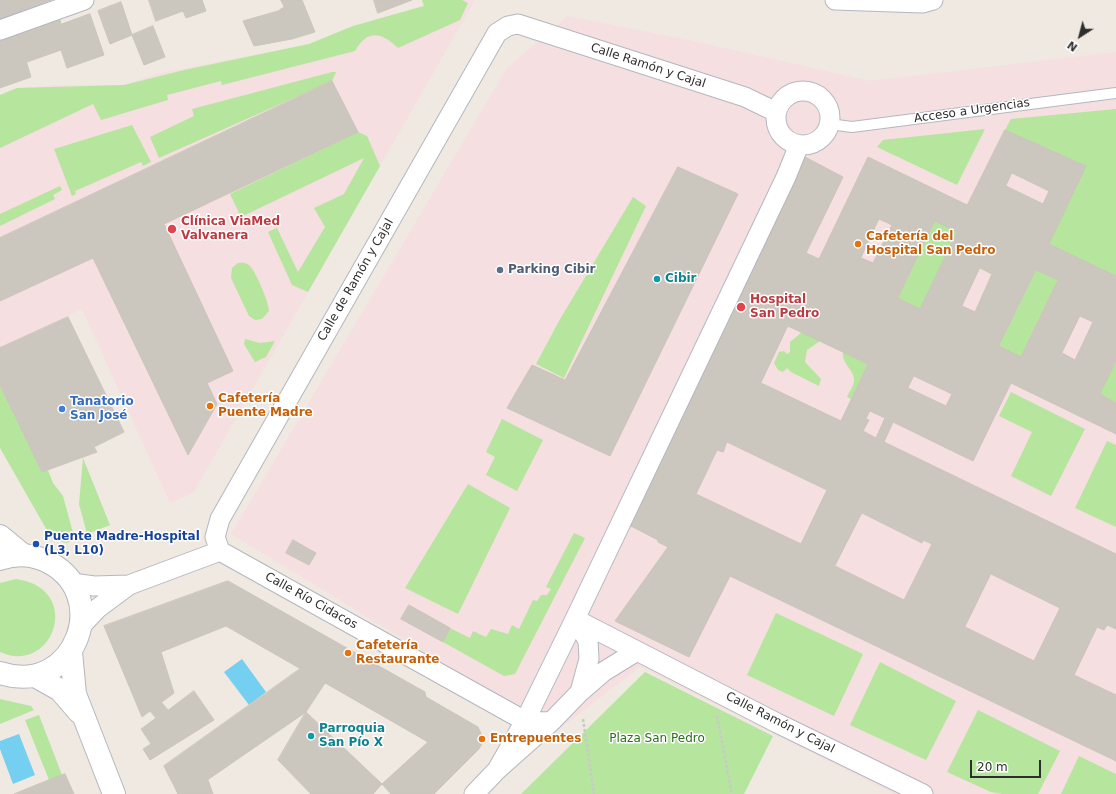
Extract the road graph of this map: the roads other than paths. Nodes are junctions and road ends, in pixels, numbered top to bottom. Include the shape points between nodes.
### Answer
1 (84, 0) edge
2 (835, 0) edge
3 (933, 0) edge
4 (518, 24) joint
5 (0, 30) edge
6 (1116, 93) edge
7 (776, 112) junction
8 (829, 124) junction
9 (799, 145) junction
10 (0, 536) edge
11 (220, 551) junction
12 (23, 555) junction
13 (0, 559) edge
14 (72, 583) junction
15 (129, 585) junction
16 (575, 619) junction
17 (81, 626) junction
18 (637, 651) junction
19 (71, 652) junction
20 (0, 673) edge
21 (35, 676) junction
22 (580, 692) junction
23 (84, 720) junction
24 (525, 721) junction
25 (551, 722) junction
26 (497, 770) junction
27 (114, 794) edge
28 (474, 794) edge
29 (923, 794) edge

1 - 5 street
2 - 3 street via 922,3
4 - 7 street, Calle Ramón y Cajal via 745,97
4 - 11 street, Calle de Ramón y Cajal via 508,26 498,33 487,50 220,518 215,537
6 - 8 lane, Acceso a Urgencias via 852,127
7 - 8 street via 785,98 800,92 808,92 823,101 827,108
7 - 9 street via 776,121 783,137
8 - 9 street via 821,138 807,145
9 - 16 street
10 - 12 street
11 - 15 street
11 - 24 street, Calle Río Cidacos
12 - 13 street
12 - 14 street via 51,563
14 - 15 street via 94,586
14 - 17 street via 82,611
15 - 17 street via 98,608
16 - 18 street, Calle Ramón y Cajal
16 - 22 street via 588,641 588,659
16 - 24 street
17 - 19 street
18 - 22 street via 603,672
18 - 29 street, Calle Ramón y Cajal
19 - 21 street via 52,669
19 - 23 street via 75,694
20 - 21 street via 18,677
21 - 23 street via 60,690
22 - 25 street
23 - 27 street
24 - 25 street, Calle Río Cidacos
24 - 26 street
25 - 26 street
26 - 28 street

